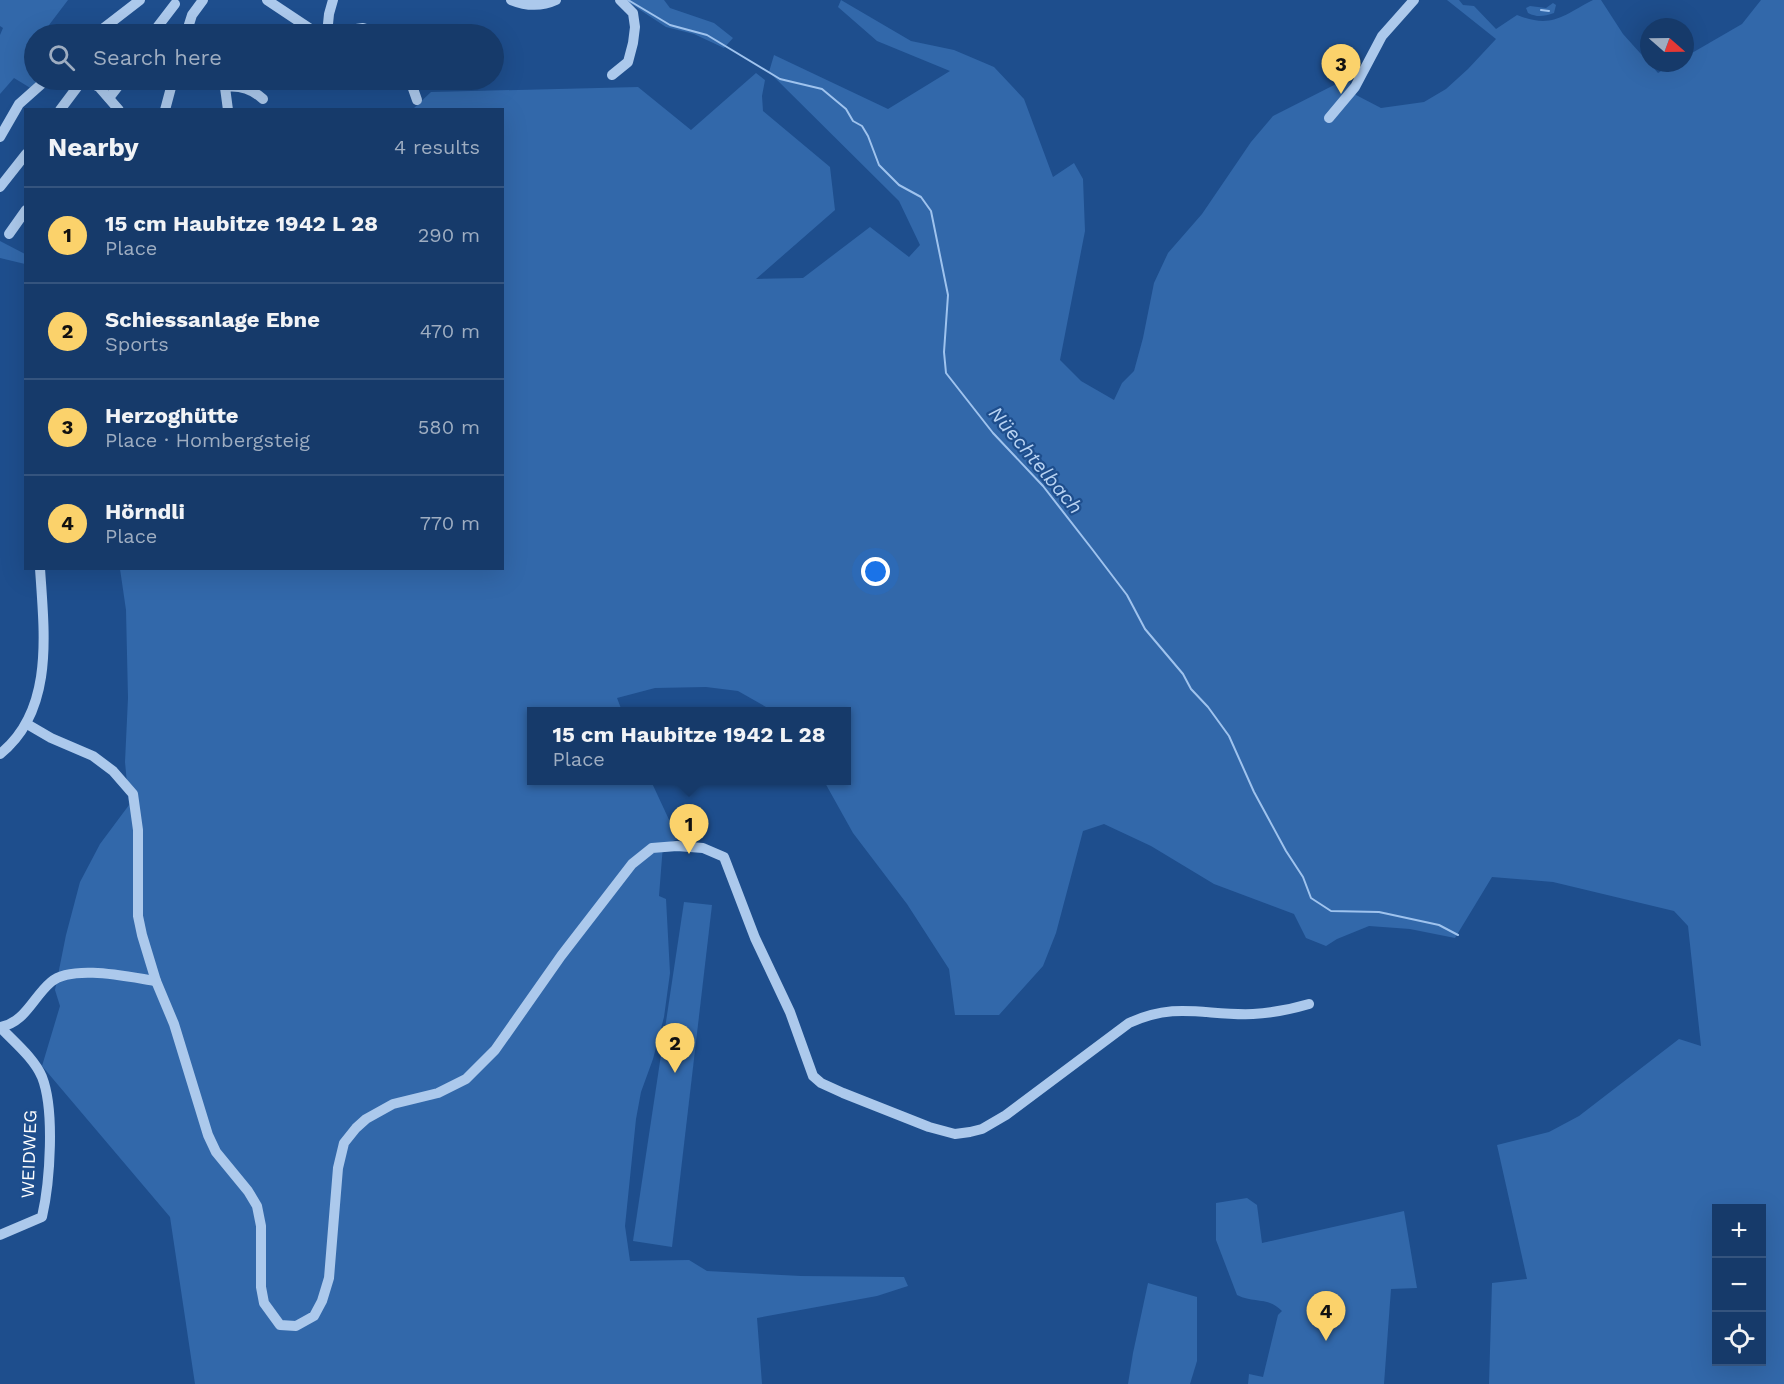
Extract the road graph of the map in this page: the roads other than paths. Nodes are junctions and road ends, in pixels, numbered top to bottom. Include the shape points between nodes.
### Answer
1 (140, 0) edge
2 (203, 0) edge
3 (267, 0) edge
4 (333, 0) edge
5 (511, 0) edge
6 (556, 0) edge
7 (620, 0) edge
8 (1414, 0) edge
9 (173, 2) edge
10 (192, 15) junction
11 (109, 24) edge
12 (159, 24) edge
13 (191, 24) edge
14 (306, 24) edge
15 (326, 24) edge
16 (612, 75) dead end
17 (35, 90) edge
18 (75, 90) edge
19 (102, 90) edge
20 (115, 90) edge
21 (170, 90) edge
22 (225, 90) edge
23 (253, 90) edge
24 (414, 90) edge
25 (109, 98) junction
26 (263, 99) dead end
27 (417, 100) dead end
28 (62, 108) edge
29 (117, 108) edge
30 (166, 108) edge
31 (228, 108) edge
32 (1329, 118) dead end
33 (0, 137) edge
34 (24, 157) edge
35 (0, 188) edge
36 (24, 213) edge
37 (9, 234) dead end
38 (40, 570) edge
39 (27, 724) junction
40 (0, 754) edge
41 (156, 981) junction
42 (1309, 1004) dead end
43 (0, 1027) edge
44 (0, 1235) edge

1 - 11 street
2 - 10 street
3 - 14 street
4 - 15 street
5 - 6 street via 532,5
7 - 16 street via 633,13 635,27 628,62
8 - 32 street via 1382,36 1355,87
9 - 10 street
9 - 12 street
10 - 13 street
17 - 33 street via 19,104
18 - 28 street
19 - 25 street
20 - 25 street
21 - 30 street
22 - 31 street
23 - 26 street
24 - 27 street
25 - 29 street
34 - 35 street
36 - 37 street
38 - 39 street via 43,660 37,701
39 - 40 street
39 - 41 street via 93,756 133,794 138,831 138,916
41 - 42 street via 174,1024 208,1135 256,1206 261,1226 264,1303 280,1325 296,1326 314,1316 329,1278 338,1168 344,1143 366,1119 393,1104 438,1093 466,1079 495,1050 632,864 652,848 703,848 724,857 813,1076 843,1093 955,1134 982,1129 1129,1023 1146,1015 1186,1010 1252,1014
41 - 43 street via 74,973 52,981 16,1022
43 - 44 street, WEIDWEG via 42,1076 50,1123 42,1216

